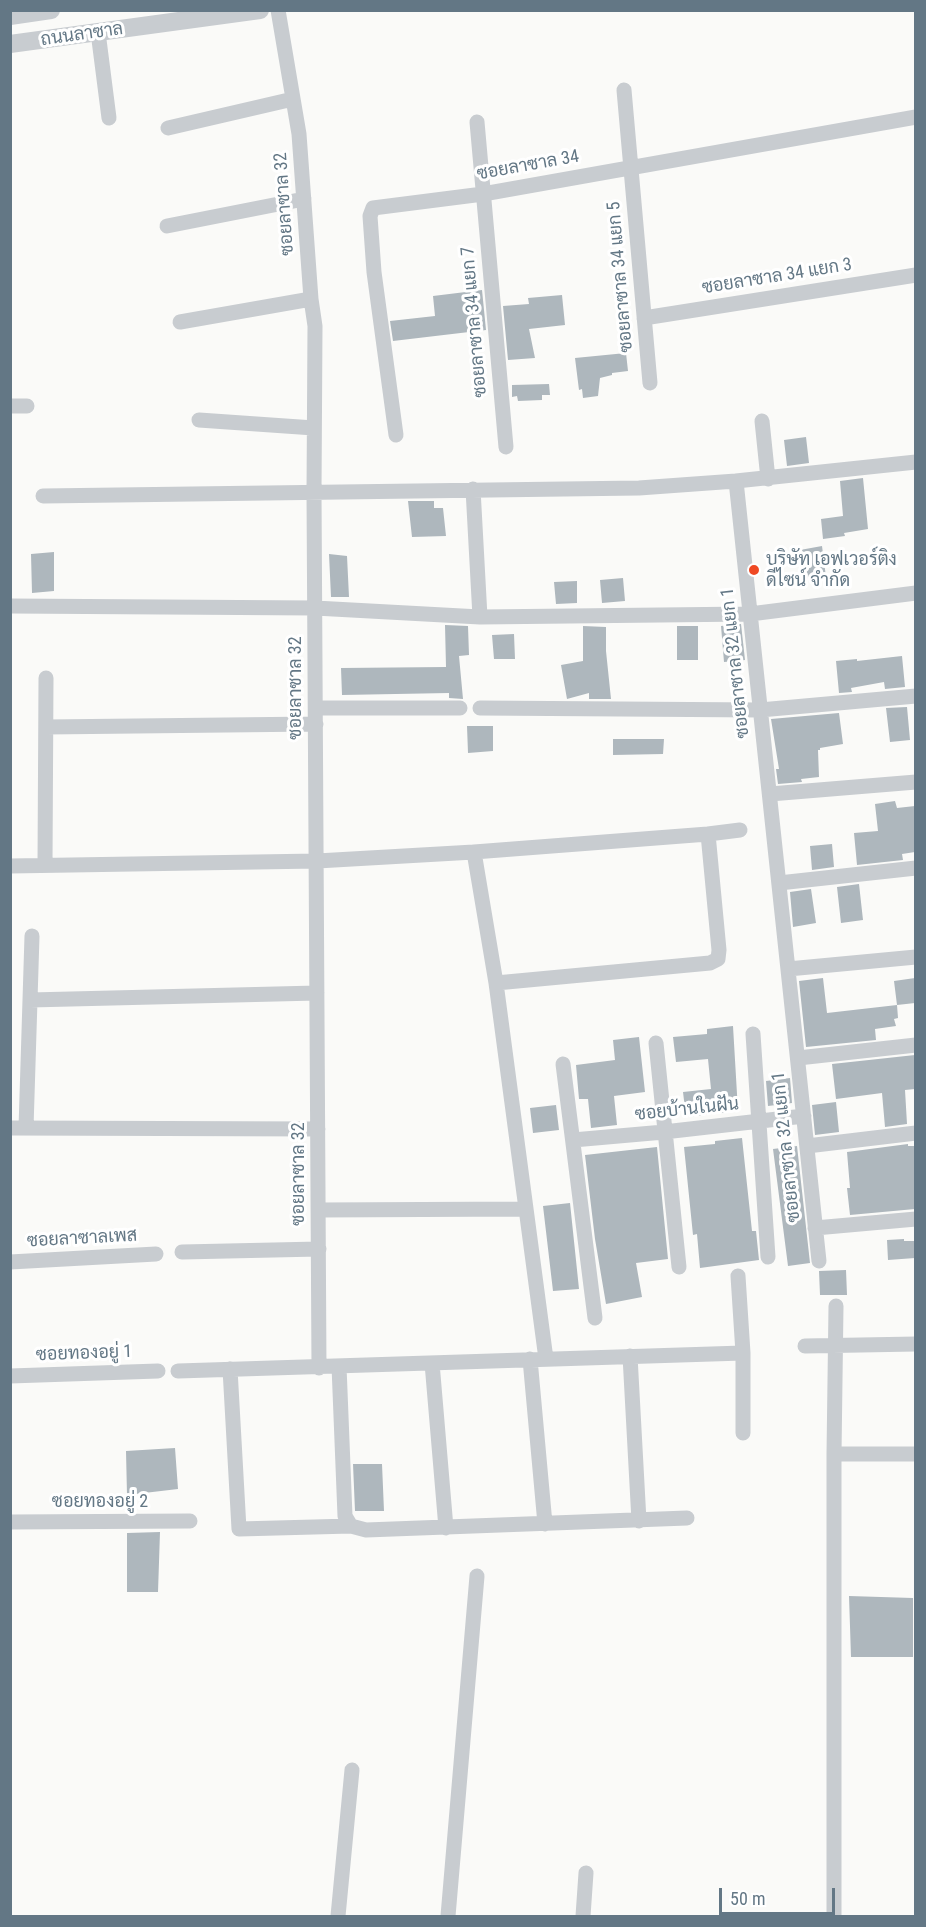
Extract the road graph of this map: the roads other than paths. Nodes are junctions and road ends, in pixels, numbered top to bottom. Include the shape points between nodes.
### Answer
1 (51, 10) edge
2 (260, 10) edge
3 (278, 10) edge
4 (10, 16) edge
5 (98, 32) junction
6 (10, 44) edge
7 (624, 90) dead end
8 (293, 99) junction
9 (915, 117) edge
10 (109, 118) dead end
11 (477, 122) dead end
12 (168, 128) dead end
13 (632, 168) junction
14 (483, 194) junction
15 (304, 199) junction
16 (167, 226) dead end
17 (915, 275) edge
18 (311, 299) junction
19 (644, 318) junction
20 (180, 322) dead end
21 (650, 383) dead end
22 (10, 406) edge
23 (27, 406) dead end
24 (199, 420) dead end
25 (762, 421) dead end
26 (314, 428) junction
27 (396, 435) dead end
28 (506, 447) dead end
29 (915, 462) edge
30 (768, 479) junction
31 (736, 481) junction
32 (473, 489) junction
33 (314, 492) junction
34 (43, 496) dead end
35 (915, 593) edge
36 (10, 606) edge
37 (315, 608) junction
38 (750, 614) junction
39 (480, 617) junction
40 (46, 678) dead end
41 (915, 696) edge
42 (460, 708) dead end
43 (480, 708) dead end
44 (760, 710) junction
45 (316, 716) junction
46 (46, 727) junction
47 (915, 782) edge
48 (770, 794) junction
49 (740, 830) dead end
50 (708, 834) junction
51 (474, 852) junction
52 (316, 861) junction
53 (45, 864) junction
54 (10, 866) edge
55 (915, 868) edge
56 (779, 883) junction
57 (32, 936) dead end
58 (915, 957) edge
59 (788, 969) junction
60 (496, 983) junction
61 (317, 993) junction
62 (30, 1000) junction
63 (753, 1034) dead end
64 (656, 1043) dead end
65 (915, 1045) edge
66 (798, 1058) junction
67 (563, 1064) dead end
68 (804, 1116) junction
69 (760, 1121) junction
70 (18, 1128) edge
71 (318, 1129) junction
72 (664, 1132) junction
73 (915, 1134) edge
74 (573, 1140) junction
75 (807, 1146) junction
76 (526, 1209) junction
77 (319, 1210) junction
78 (915, 1219) edge
79 (815, 1228) junction
80 (319, 1249) junction
81 (182, 1252) dead end
82 (156, 1254) dead end
83 (768, 1257) dead end
84 (819, 1261) dead end
85 (10, 1262) edge
86 (679, 1267) dead end
87 (738, 1276) dead end
88 (836, 1306) dead end
89 (595, 1318) dead end
90 (915, 1344) edge
91 (806, 1346) dead end
92 (836, 1346) junction
93 (743, 1353) junction
94 (630, 1356) junction
95 (530, 1359) junction
96 (546, 1359) junction
97 (432, 1363) junction
98 (339, 1366) junction
99 (320, 1368) junction
100 (230, 1369) junction
101 (158, 1371) dead end
102 (178, 1371) dead end
103 (10, 1376) edge
104 (743, 1433) dead end
105 (834, 1454) junction
106 (915, 1454) edge
107 (687, 1518) dead end
108 (190, 1521) dead end
109 (639, 1521) junction
110 (10, 1522) edge
111 (545, 1524) junction
112 (351, 1526) junction
113 (446, 1528) junction
114 (477, 1576) dead end
115 (352, 1770) dead end
116 (586, 1873) dead end
117 (338, 1917) edge
118 (448, 1917) edge
119 (583, 1917) edge
120 (834, 1917) edge

1 - 4 street, ถนนลาซาล
2 - 5 street, ถนนลาซาล
3 - 8 street, ซอยลาซาล 32
5 - 6 street, ถนนลาซาล
5 - 10 street
7 - 13 street, ซอยลาซาล 34 แยก 5
8 - 12 street
8 - 15 street, ซอยลาซาล 32
9 - 13 street, ซอยลาซาล 34
11 - 14 street, ซอยลาซาล 34 แยก 7
13 - 14 street, ซอยลาซาล 34
13 - 19 street, ซอยลาซาล 34 แยก 5
14 - 27 street, ซอยลาซาล 34 via 372,210 374,272
14 - 28 street, ซอยลาซาล 34 แยก 7
15 - 16 street
15 - 18 street, ซอยลาซาล 32
17 - 19 street, ซอยลาซาล 34 แยก 3
18 - 20 street
18 - 26 street, ซอยลาซาล 32 via 315,326
19 - 21 street, ซอยลาซาล 34 แยก 5
22 - 23 street
24 - 26 street
25 - 30 street
26 - 33 street, ซอยลาซาล 32
29 - 30 street
30 - 31 street
31 - 32 street via 639,488
31 - 38 street, ซอยลาซาล 32 แยก 1
32 - 33 street
32 - 39 street
33 - 34 street
33 - 37 street, ซอยลาซาล 32
35 - 38 street
36 - 37 street
37 - 39 street
37 - 45 street, ซอยลาซาล 32
38 - 39 street
38 - 44 street, ซอยลาซาล 32 แยก 1
40 - 46 street
41 - 44 street
42 - 45 street
43 - 44 street
44 - 48 street, ซอยลาซาล 32 แยก 1
45 - 46 street
45 - 52 street, ซอยลาซาล 32
46 - 53 street
47 - 48 street
48 - 56 street, ซอยลาซาล 32 แยก 1
49 - 50 street
50 - 51 street
50 - 60 street via 718,959 710,963
51 - 52 street
51 - 60 street
52 - 53 street
52 - 61 street, ซอยลาซาล 32
53 - 54 street
55 - 56 street
56 - 59 street, ซอยลาซาล 32 แยก 1
57 - 62 street
58 - 59 street
59 - 66 street, ซอยลาซาล 32 แยก 1
60 - 76 street
61 - 62 street
61 - 71 street, ซอยลาซาล 32
62 - 70 street
63 - 69 street
64 - 72 street
65 - 66 street
66 - 68 street, ซอยลาซาล 32 แยก 1
67 - 74 street
68 - 69 street, ซอยบ้านในฝัน
68 - 75 street, ซอยลาซาล 32 แยก 1
69 - 72 street, ซอยบ้านในฝัน
69 - 83 street
70 - 71 street
71 - 77 street, ซอยลาซาล 32
72 - 74 street, ซอยบ้านในฝัน
72 - 86 street
73 - 75 street
74 - 89 street
75 - 79 street, ซอยลาซาล 32 แยก 1
76 - 77 street
76 - 96 street
77 - 80 street, ซอยลาซาล 32
78 - 79 street
79 - 84 street, ซอยลาซาล 32 แยก 1
80 - 81 street
80 - 99 street, ซอยลาซาล 32
82 - 85 street, ซอยลาซาลเพส
87 - 93 street
88 - 92 street
90 - 92 street
91 - 92 street
92 - 105 street
93 - 94 street
93 - 104 street
94 - 96 street
94 - 109 street
95 - 96 street
95 - 97 street
95 - 111 street
97 - 98 street
97 - 113 street
98 - 99 street
98 - 112 street via 345,1516
99 - 100 street
100 - 102 street
100 - 112 street via 239,1529
101 - 103 street, ซอยทองอยู่ 1
105 - 106 street
105 - 120 street
107 - 109 street
108 - 110 street, ซอยทองอยู่ 2
109 - 111 street
111 - 113 street
112 - 113 street via 366,1530
114 - 118 street
115 - 117 street
116 - 119 street

